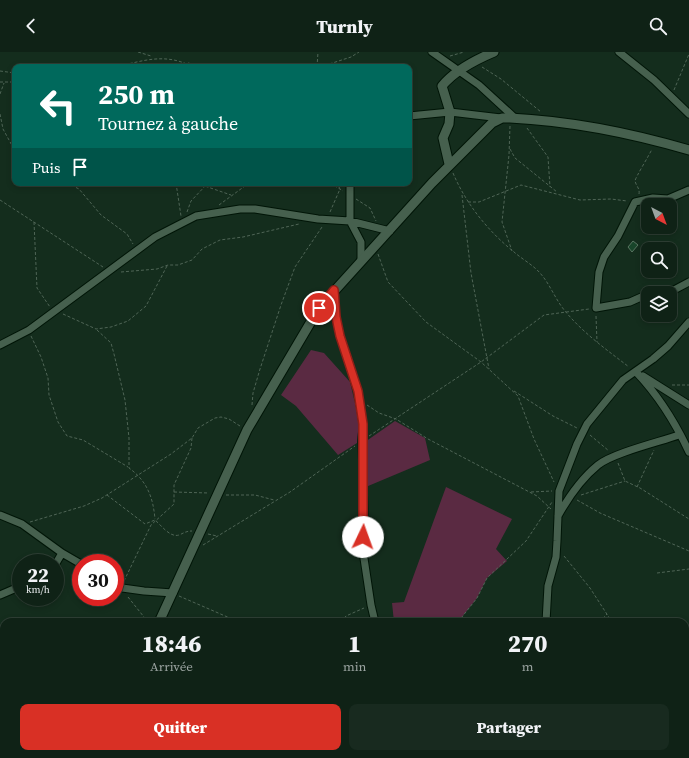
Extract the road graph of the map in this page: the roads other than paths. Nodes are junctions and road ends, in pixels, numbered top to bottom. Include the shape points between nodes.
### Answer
1 (432, 52) edge
2 (494, 52) edge
3 (619, 52) edge
4 (459, 71) junction
5 (450, 112) junction
6 (689, 114) edge
7 (412, 116) edge
8 (512, 118) junction
9 (689, 150) edge
10 (449, 164) junction
11 (350, 186) edge
12 (689, 190) edge
13 (350, 221) junction
14 (390, 231) junction
15 (361, 261) junction
16 (689, 282) edge
17 (677, 288) edge
18 (334, 290) junction
19 (641, 297) edge
20 (689, 322) edge
21 (0, 345) edge
22 (636, 372) junction
23 (689, 405) edge
24 (679, 435) junction
25 (689, 452) edge
26 (0, 515) edge
27 (557, 518) junction
28 (62, 553) joint
29 (72, 559) edge
30 (124, 589) edge
31 (12, 590) edge
32 (173, 593) junction
33 (0, 595) edge
34 (161, 618) edge
35 (374, 618) edge
36 (546, 618) edge

1 - 4 street
2 - 4 street
3 - 6 street via 654,80
4 - 5 street via 448,78 442,86
4 - 8 street via 480,85
5 - 7 street
5 - 8 street
5 - 10 street via 449,124 443,138
8 - 9 street via 580,126
8 - 10 street via 492,124 466,151
10 - 14 street
11 - 13 street
12 - 19 street via 668,198 635,202 604,258 599,272 596,308 630,302
13 - 14 street
13 - 15 street via 361,242
13 - 21 street via 240,208 196,216 155,237 29,330
14 - 15 street
15 - 18 street
16 - 17 street
18 - 32 street via 297,343 247,430
18 - 35 street via 340,336 358,391 363,424 362,545
20 - 22 street via 668,346
22 - 23 street
22 - 24 street via 646,383
22 - 27 street via 624,380 607,399 584,431 559,491
24 - 25 street
24 - 27 street via 598,464
26 - 28 street via 22,524
27 - 36 street via 556,557 548,586
28 - 29 street
30 - 32 street
31 - 33 street
32 - 34 street

